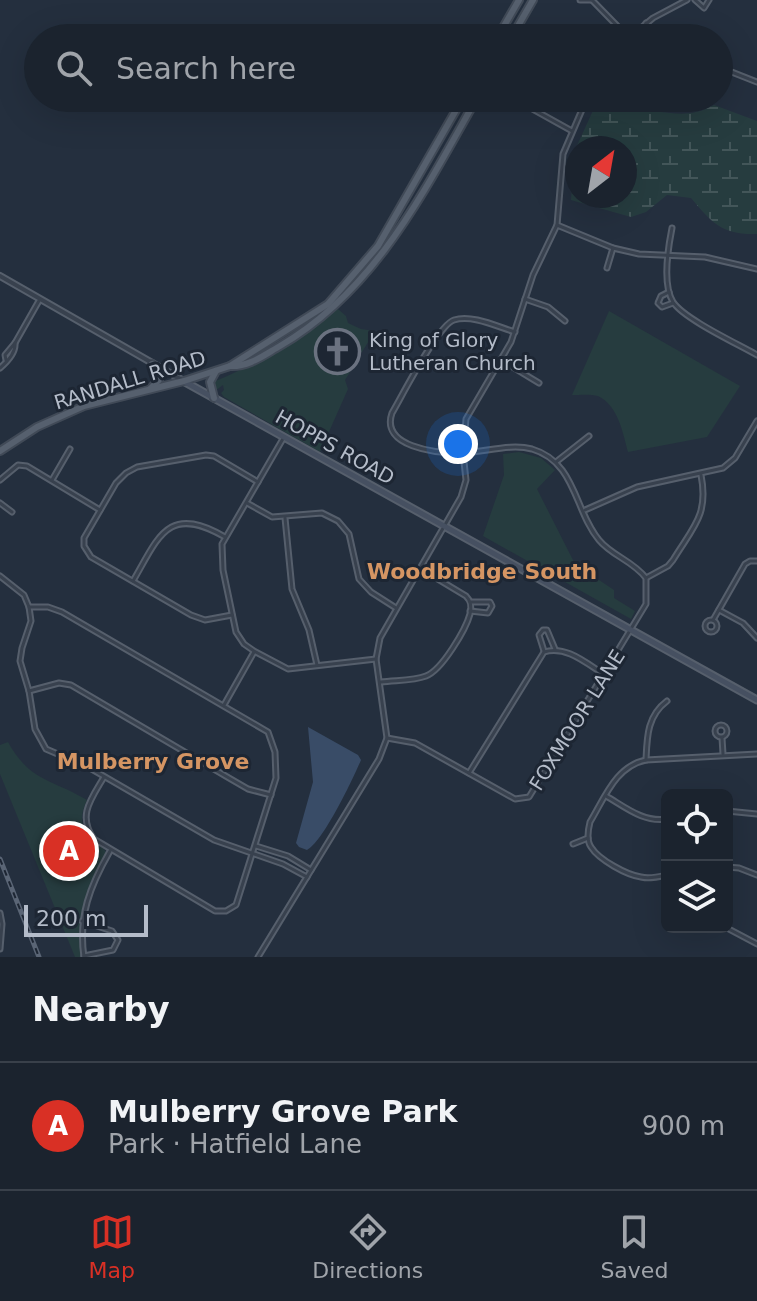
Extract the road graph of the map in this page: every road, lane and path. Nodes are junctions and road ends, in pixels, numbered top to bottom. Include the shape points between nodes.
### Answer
1 (519, 0) edge
2 (533, 0) edge
3 (580, 0) edge
4 (591, 0) edge
5 (687, 0) edge
6 (695, 0) edge
7 (709, 0) edge
8 (646, 23) edge
9 (505, 24) edge
10 (519, 24) edge
11 (615, 24) edge
12 (733, 73) edge
13 (757, 82) edge
14 (455, 112) edge
15 (469, 112) edge
16 (538, 112) edge
17 (581, 112) edge
18 (572, 131) junction
19 (557, 225) junction
20 (672, 228) dead end
21 (613, 248) junction
22 (669, 256) junction
23 (607, 268) dead end
24 (757, 269) edge
25 (0, 276) edge
26 (669, 292) junction
27 (40, 299) junction
28 (525, 299) junction
29 (674, 302) junction
30 (565, 321) dead end
31 (515, 332) junction
32 (757, 355) edge
33 (501, 360) junction
34 (2, 364) edge
35 (152, 364) junction
36 (230, 366) junction
37 (216, 371) junction
38 (184, 381) junction
39 (539, 383) dead end
40 (150, 389) junction
41 (214, 398) junction
42 (757, 421) edge
43 (589, 436) dead end
44 (284, 437) junction
45 (70, 449) dead end
46 (0, 451) edge
47 (463, 453) junction
48 (556, 462) junction
49 (701, 475) junction
50 (0, 480) edge
51 (52, 480) junction
52 (258, 482) junction
53 (0, 503) edge
54 (246, 503) junction
55 (100, 510) junction
56 (584, 511) junction
57 (12, 512) dead end
58 (285, 518) junction
59 (444, 526) junction
60 (225, 537) junction
61 (757, 561) edge
62 (421, 569) junction
63 (0, 576) edge
64 (646, 578) junction
65 (133, 581) junction
66 (471, 602) junction
67 (29, 607) junction
68 (396, 608) junction
69 (719, 610) junction
70 (470, 611) junction
71 (232, 615) junction
72 (713, 620) dead end
73 (631, 631) junction
74 (757, 638) edge
75 (555, 649) junction
76 (254, 651) junction
77 (544, 652) junction
78 (376, 659) junction
79 (317, 665) junction
80 (605, 675) junction
81 (380, 682) junction
82 (29, 691) junction
83 (757, 700) edge
84 (667, 701) dead end
85 (224, 705) junction
86 (387, 738) junction
87 (722, 738) dead end
88 (723, 754) junction
89 (757, 754) edge
90 (646, 760) junction
91 (469, 773) junction
92 (104, 777) junction
93 (271, 795) junction
94 (606, 796) junction
95 (733, 812) edge
96 (757, 814) edge
97 (661, 820) edge
98 (588, 838) junction
99 (573, 844) dead end
100 (255, 846) junction
101 (110, 851) junction
102 (252, 854) junction
103 (733, 868) edge
104 (311, 870) junction
105 (757, 875) edge
106 (661, 876) edge
107 (307, 877) junction
108 (0, 913) edge
109 (82, 921) junction
110 (733, 931) edge
111 (757, 944) edge
112 (0, 949) edge
113 (107, 951) junction
114 (84, 957) edge
115 (109, 957) edge
116 (258, 957) edge

1 - 9 main road
2 - 10 main road
3 - 4 street
4 - 11 street
5 - 8 street
6 - 7 street via 702,8
12 - 13 street
14 - 36 main road, RANDALL ROAD via 365,264 328,304
15 - 36 main road, RANDALL ROAD via 396,236 366,275 307,330 249,364
16 - 18 street
17 - 18 street
18 - 19 street via 563,154
19 - 21 street
19 - 28 street
20 - 22 street
21 - 22 street
21 - 23 street
22 - 24 street via 720,259
22 - 26 street
25 - 27 street, HOPPS ROAD
26 - 29 street
26 - 29 street via 658,303 662,307
27 - 34 street
27 - 35 street, HOPPS ROAD
28 - 30 street via 548,307
28 - 31 street
29 - 32 street
31 - 33 street
31 - 47 street via 462,319 445,325 392,413 390,429 403,442
33 - 39 street
33 - 47 street via 466,419
35 - 38 street, HOPPS ROAD
35 - 40 main road via 159,380
36 - 37 main road, RANDALL ROAD
37 - 38 main road, RANDALL ROAD
37 - 41 main road via 210,382
38 - 40 main road, RANDALL ROAD
38 - 41 main road, HOPPS ROAD
40 - 46 main road, RANDALL ROAD via 63,414
41 - 44 main road, HOPPS ROAD
42 - 49 street via 729,464
43 - 48 street
44 - 52 street
44 - 59 main road, HOPPS ROAD
45 - 51 street
47 - 48 street via 523,447
47 - 59 street via 464,489
48 - 56 street
49 - 56 street via 637,487
49 - 64 street via 702,512 668,566
50 - 51 street via 23,465
51 - 55 street
52 - 54 street
52 - 55 street via 214,456 199,454 126,473
53 - 57 street
54 - 58 street
54 - 60 street
55 - 65 street via 84,538 87,554
56 - 64 street via 599,541
58 - 68 street via 322,513 338,521 349,534 359,579
58 - 79 street via 292,589
59 - 62 street
59 - 73 main road, HOPPS ROAD
60 - 65 street via 199,524 177,524 158,539
60 - 71 street via 221,552
61 - 69 street via 745,564
62 - 66 street
62 - 68 street
63 - 67 street via 24,595
64 - 73 street, FOXMOOR LANE via 646,604
65 - 71 street via 198,618
66 - 70 street
66 - 70 street via 492,606 488,613
67 - 82 street via 31,621 20,661
67 - 85 street via 62,612
68 - 78 street
69 - 72 street
69 - 74 street
70 - 81 street via 435,672
71 - 76 street via 239,638
73 - 80 street, FOXMOOR LANE
73 - 83 main road, HOPPS ROAD
75 - 77 street
75 - 77 street via 543,630 539,635
75 - 80 street
76 - 79 street via 288,669
76 - 85 street
77 - 91 street
78 - 79 street
78 - 81 street
80 - 91 street, FOXMOOR LANE via 529,797 515,799
81 - 86 street
82 - 92 street via 35,729 46,749
82 - 93 street via 71,685 248,789
84 - 90 street via 647,731
85 - 93 street via 271,737 277,769
86 - 91 street, FOXMOOR LANE via 415,743
86 - 104 street
87 - 88 street
88 - 89 street
88 - 90 street
90 - 94 street via 620,772
92 - 101 street via 88,805 85,823
92 - 102 street via 214,840
93 - 100 street
94 - 97 street via 645,818
94 - 98 street via 590,822
95 - 96 street
98 - 99 street
98 - 106 street via 601,857 636,877
100 - 102 street
100 - 104 street
101 - 102 street via 215,911 236,905
101 - 109 street via 89,889
102 - 107 street
103 - 105 street
104 - 107 street
107 - 116 street
108 - 112 street
109 - 113 street via 117,934 117,946
109 - 114 street
110 - 111 street
113 - 114 street
113 - 115 street

